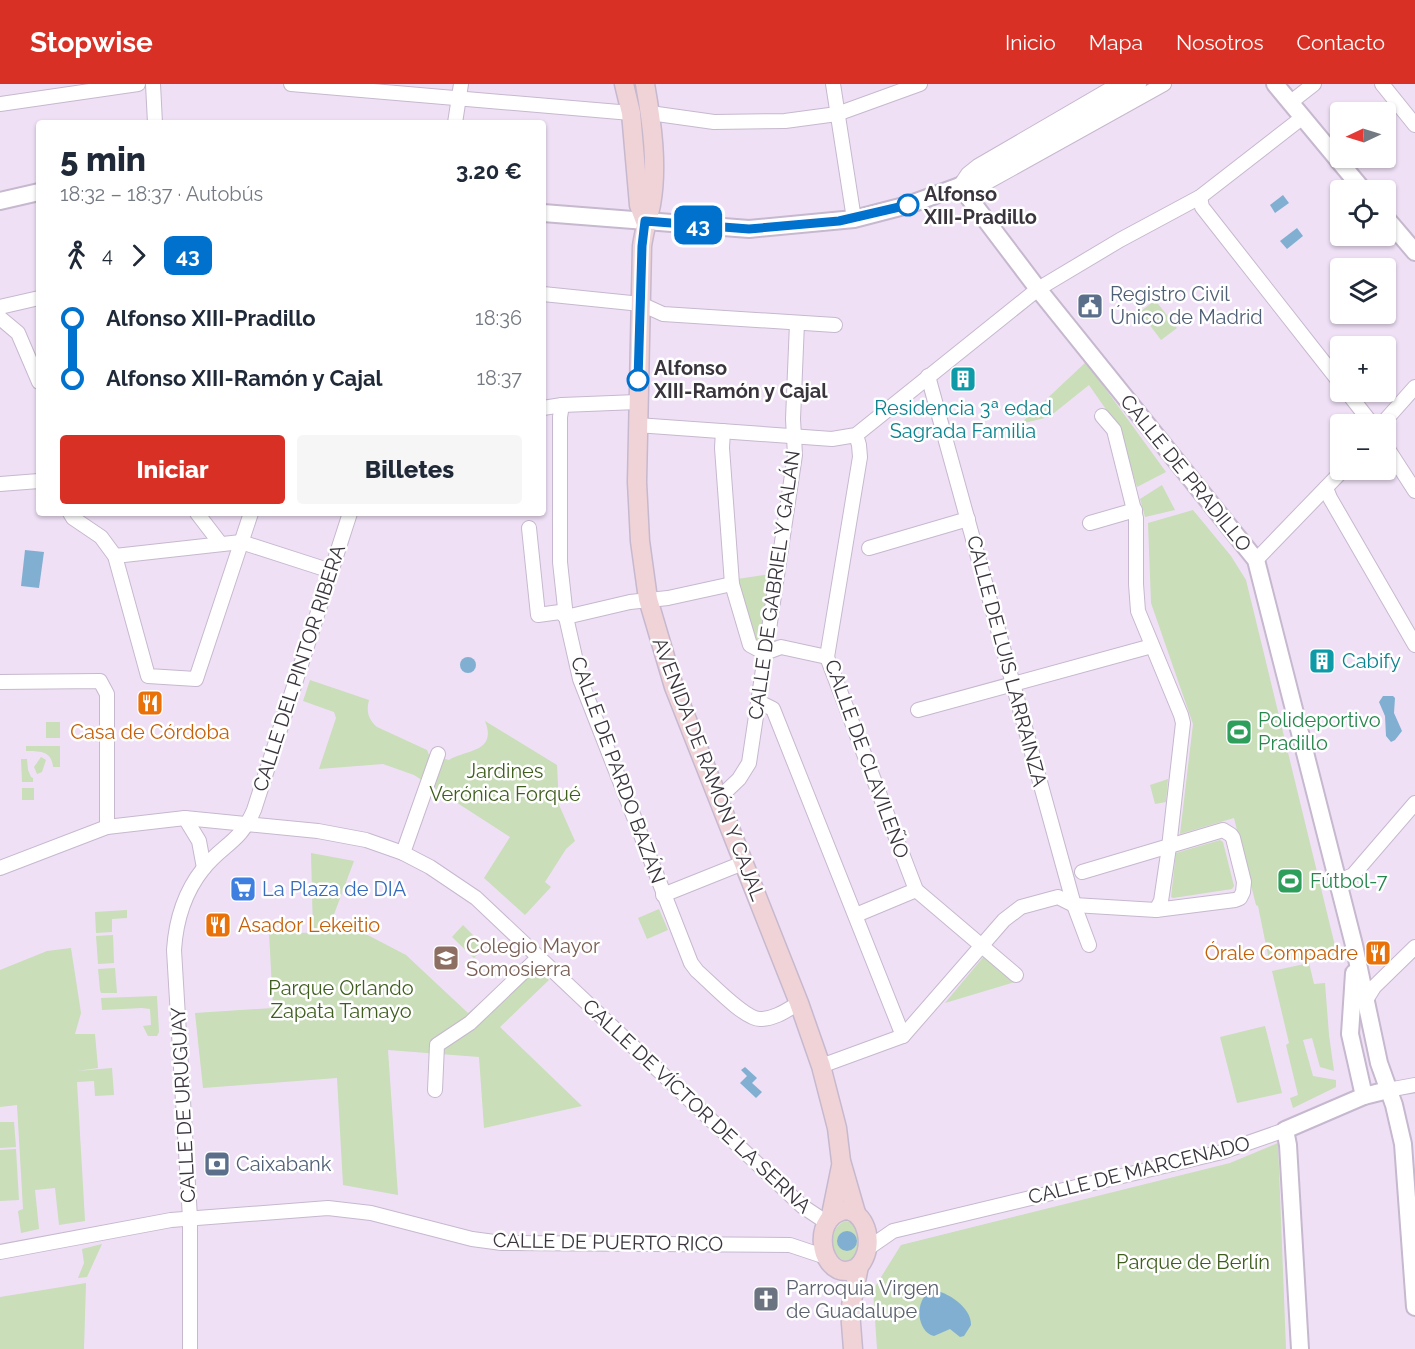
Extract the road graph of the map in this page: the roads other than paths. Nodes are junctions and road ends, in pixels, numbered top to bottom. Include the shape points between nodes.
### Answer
1 (138, 84) edge
2 (153, 84) edge
3 (291, 84) edge
4 (461, 84) edge
5 (624, 84) edge
6 (645, 84) edge
7 (833, 84) edge
8 (920, 84) edge
9 (1119, 84) edge
10 (1138, 84) edge
11 (1164, 84) edge
12 (1275, 84) edge
13 (1314, 84) edge
14 (1382, 84) edge
15 (458, 98) junction
16 (1291, 102) junction
17 (0, 104) edge
18 (631, 113) junction
19 (650, 113) junction
20 (837, 114) junction
21 (1303, 117) junction
22 (155, 120) edge
23 (456, 120) edge
24 (1415, 125) edge
25 (1356, 180) edge
26 (960, 186) junction
27 (36, 193) edge
28 (1200, 197) junction
29 (0, 201) edge
30 (546, 213) edge
31 (854, 219) junction
32 (645, 221) junction
33 (1396, 230) edge
34 (1415, 252) edge
35 (1038, 289) junction
36 (546, 294) edge
37 (36, 299) edge
38 (641, 304) junction
39 (0, 307) edge
40 (0, 318) edge
41 (797, 323) junction
42 (835, 325) dead end
43 (1330, 370) edge
44 (36, 374) edge
45 (928, 376) junction
46 (1415, 387) edge
47 (637, 402) junction
48 (1355, 402) edge
49 (562, 405) junction
50 (546, 408) edge
51 (1364, 414) edge
52 (1391, 414) edge
53 (1102, 417) dead end
54 (637, 425) junction
55 (723, 431) junction
56 (856, 435) junction
57 (794, 437) junction
58 (1396, 462) edge
59 (1334, 480) edge
60 (36, 481) edge
61 (0, 484) edge
62 (1326, 488) junction
63 (1415, 491) edge
64 (1135, 510) junction
65 (72, 516) edge
66 (199, 516) edge
67 (250, 516) edge
68 (349, 516) edge
69 (968, 519) junction
70 (1090, 523) dead end
71 (529, 528) dead end
72 (241, 542) junction
73 (220, 543) junction
74 (870, 548) dead end
75 (115, 556) junction
76 (1256, 560) junction
77 (331, 571) junction
78 (732, 584) junction
79 (648, 599) junction
80 (566, 616) junction
81 (1415, 645) edge
82 (1152, 646) junction
83 (765, 653) junction
84 (827, 657) junction
85 (0, 682) edge
86 (1014, 684) junction
87 (759, 702) junction
88 (918, 710) dead end
89 (438, 754) dead end
90 (718, 799) junction
91 (1415, 802) edge
92 (185, 819) junction
93 (248, 823) junction
94 (107, 826) junction
95 (1168, 847) junction
96 (403, 853) junction
97 (743, 864) junction
98 (0, 868) edge
99 (204, 868) junction
100 (1082, 873) dead end
101 (1337, 882) junction
102 (915, 890) junction
103 (663, 895) junction
104 (1074, 905) junction
105 (1156, 910) junction
106 (856, 915) junction
107 (1089, 945) dead end
108 (1354, 945) junction
109 (983, 946) junction
110 (1415, 947) edge
111 (538, 958) junction
112 (1016, 975) dead end
113 (1366, 1000) junction
114 (799, 1003) junction
115 (1350, 1034) junction
116 (1372, 1034) junction
117 (903, 1036) junction
118 (821, 1066) junction
119 (1415, 1084) edge
120 (435, 1090) dead end
121 (1388, 1090) junction
122 (1364, 1096) junction
123 (1285, 1130) junction
124 (842, 1161) junction
125 (860, 1217) junction
126 (190, 1218) junction
127 (829, 1218) junction
128 (893, 1231) junction
129 (867, 1249) junction
130 (0, 1252) edge
131 (830, 1263) junction
132 (859, 1266) junction
133 (1415, 1307) edge
134 (850, 1311) junction
135 (190, 1349) edge
136 (853, 1349) edge
137 (1300, 1349) edge

1 - 17 street
2 - 22 street
3 - 15 street
4 - 15 street
5 - 18 main road, AVENIDA DE RAMÓN Y CAJAL
6 - 19 main road, AVENIDA DE RAMÓN Y CAJAL
7 - 20 street
8 - 20 street
9 - 26 street via 978,166
10 - 26 street
11 - 26 street via 986,183
12 - 16 street
13 - 16 street
14 - 24 street
15 - 18 street
15 - 23 street
16 - 21 street
18 - 32 main road, AVENIDA DE RAMÓN Y CAJAL via 639,204
19 - 20 street via 714,122 785,122
19 - 32 main road, AVENIDA DE RAMÓN Y CAJAL via 651,205
20 - 31 street
21 - 25 street
21 - 28 street
26 - 31 street
26 - 35 street, CALLE DE PRADILLO
27 - 29 street
28 - 35 street
28 - 43 street via 1202,207
30 - 32 street
31 - 32 street via 749,229
32 - 38 main road, AVENIDA DE RAMÓN Y CAJAL
33 - 34 street
35 - 45 street
35 - 76 street, CALLE DE PRADILLO
36 - 38 street
37 - 39 street
38 - 41 street via 663,314
38 - 47 main road, AVENIDA DE RAMÓN Y CAJAL
40 - 44 street via 18,333
41 - 42 street
41 - 57 street, CALLE DE GABRIEL Y GALÁN
45 - 56 street
45 - 69 street, CALLE DE LUIS LARRAINZA
46 - 52 street
47 - 49 street
47 - 54 main road, AVENIDA DE RAMÓN Y CAJAL
48 - 51 street
49 - 50 street
49 - 80 street, CALLE DE PARDO BAZÁN via 560,562
53 - 64 street via 1114,430
54 - 55 street
54 - 79 main road, AVENIDA DE RAMÓN Y CAJAL via 640,541
55 - 57 street
55 - 78 street
56 - 57 street via 832,439
56 - 84 street, CALLE DE CLAVILEÑO via 860,457
57 - 83 street, CALLE DE GABRIEL Y GALÁN via 795,455
58 - 63 street
59 - 62 street
60 - 61 street
62 - 76 street
62 - 81 street
64 - 70 street
64 - 82 street via 1136,598
65 - 75 street via 101,537
66 - 73 street
67 - 72 street
68 - 77 street, CALLE DEL PINTOR RIBERA
69 - 74 street
69 - 86 street, CALLE DE LUIS LARRAINZA
71 - 80 street via 538,615 560,612
72 - 73 street
72 - 75 street via 196,679 148,676
72 - 77 street
73 - 75 street
76 - 101 street, CALLE DE PRADILLO
77 - 93 street, CALLE DEL PINTOR RIBERA
78 - 79 street
78 - 83 street via 750,645
79 - 80 street
79 - 90 main road, AVENIDA DE RAMÓN Y CAJAL via 674,687
80 - 103 street, CALLE DE PARDO BAZÁN via 580,679
82 - 86 street
82 - 95 street via 1183,723
83 - 84 street via 781,647
83 - 87 street, CALLE DE GABRIEL Y GALÁN
84 - 102 street, CALLE DE CLAVILEÑO
85 - 94 street via 100,681 107,694
86 - 88 street
86 - 104 street, CALLE DE LUIS LARRAINZA
87 - 90 street, CALLE DE GABRIEL Y GALÁN via 749,763
87 - 106 street via 773,709
89 - 96 street
90 - 97 main road, AVENIDA DE RAMÓN Y CAJAL
91 - 101 street via 1353,875
92 - 93 street, CALLE DE VÍCTOR DE LA SERNA
92 - 94 street, CALLE DE VÍCTOR DE LA SERNA
92 - 99 street via 200,841
93 - 96 street, CALLE DE VÍCTOR DE LA SERNA via 349,836
93 - 99 street, CALLE DE URUGUAY
94 - 98 street, CALLE DE VÍCTOR DE LA SERNA
95 - 100 street
95 - 105 street via 1161,901
95 - 105 street via 1226,832 1233,838 1243,892 1240,898
96 - 111 street, CALLE DE VÍCTOR DE LA SERNA via 476,898
97 - 103 street
97 - 114 main road, AVENIDA DE RAMÓN Y CAJAL
99 - 126 street, CALLE DE URUGUAY via 184,899 175,929 174,950
101 - 108 street, CALLE DE PRADILLO
102 - 106 street
102 - 109 street, CALLE DE CLAVILEÑO
103 - 114 street, CALLE DE PARDO BAZÁN via 691,963 747,1015 759,1019 778,1016
104 - 105 street
104 - 107 street, CALLE DE LUIS LARRAINZA
104 - 109 street via 1058,897 1021,907 1004,920
106 - 117 street
108 - 113 street, CALLE DE PRADILLO
108 - 115 street, CALLE DE PRADILLO
109 - 112 street, CALLE DE CLAVILEÑO
109 - 117 street
110 - 113 street
111 - 120 street via 470,1023 437,1045
111 - 127 street, CALLE DE VÍCTOR DE LA SERNA via 802,1206
113 - 116 street, CALLE DE PRADILLO
114 - 118 main road, AVENIDA DE RAMÓN Y CAJAL
115 - 116 street via 1361,1027
115 - 122 street, CALLE DE PRADILLO
116 - 121 street, CALLE DE PRADILLO
117 - 118 street
118 - 124 main road, AVENIDA DE RAMÓN Y CAJAL
119 - 121 street, CALLE DE MARCENADO
121 - 122 street, CALLE DE MARCENADO
121 - 133 street, CALLE DE PRADILLO via 1405,1153
122 - 123 street, CALLE DE MARCENADO
123 - 128 street, CALLE DE MARCENADO via 1222,1152
123 - 137 street
124 - 125 main road, AVENIDA DE RAMÓN Y CAJAL
124 - 127 main road, AVENIDA DE RAMÓN Y CAJAL
125 - 127 main road via 840,1211
125 - 128 street via 878,1229
125 - 129 main road
126 - 130 street, CALLE DE PUERTO RICO
126 - 131 street, CALLE DE PUERTO RICO via 345,1208 502,1243 790,1245
126 - 135 street, CALLE DE URUGUAY
127 - 131 main road via 824,1247
128 - 129 street, CALLE DE MARCENADO
129 - 132 main road
131 - 132 main road via 842,1271
131 - 134 main road
132 - 134 main road
134 - 136 main road

